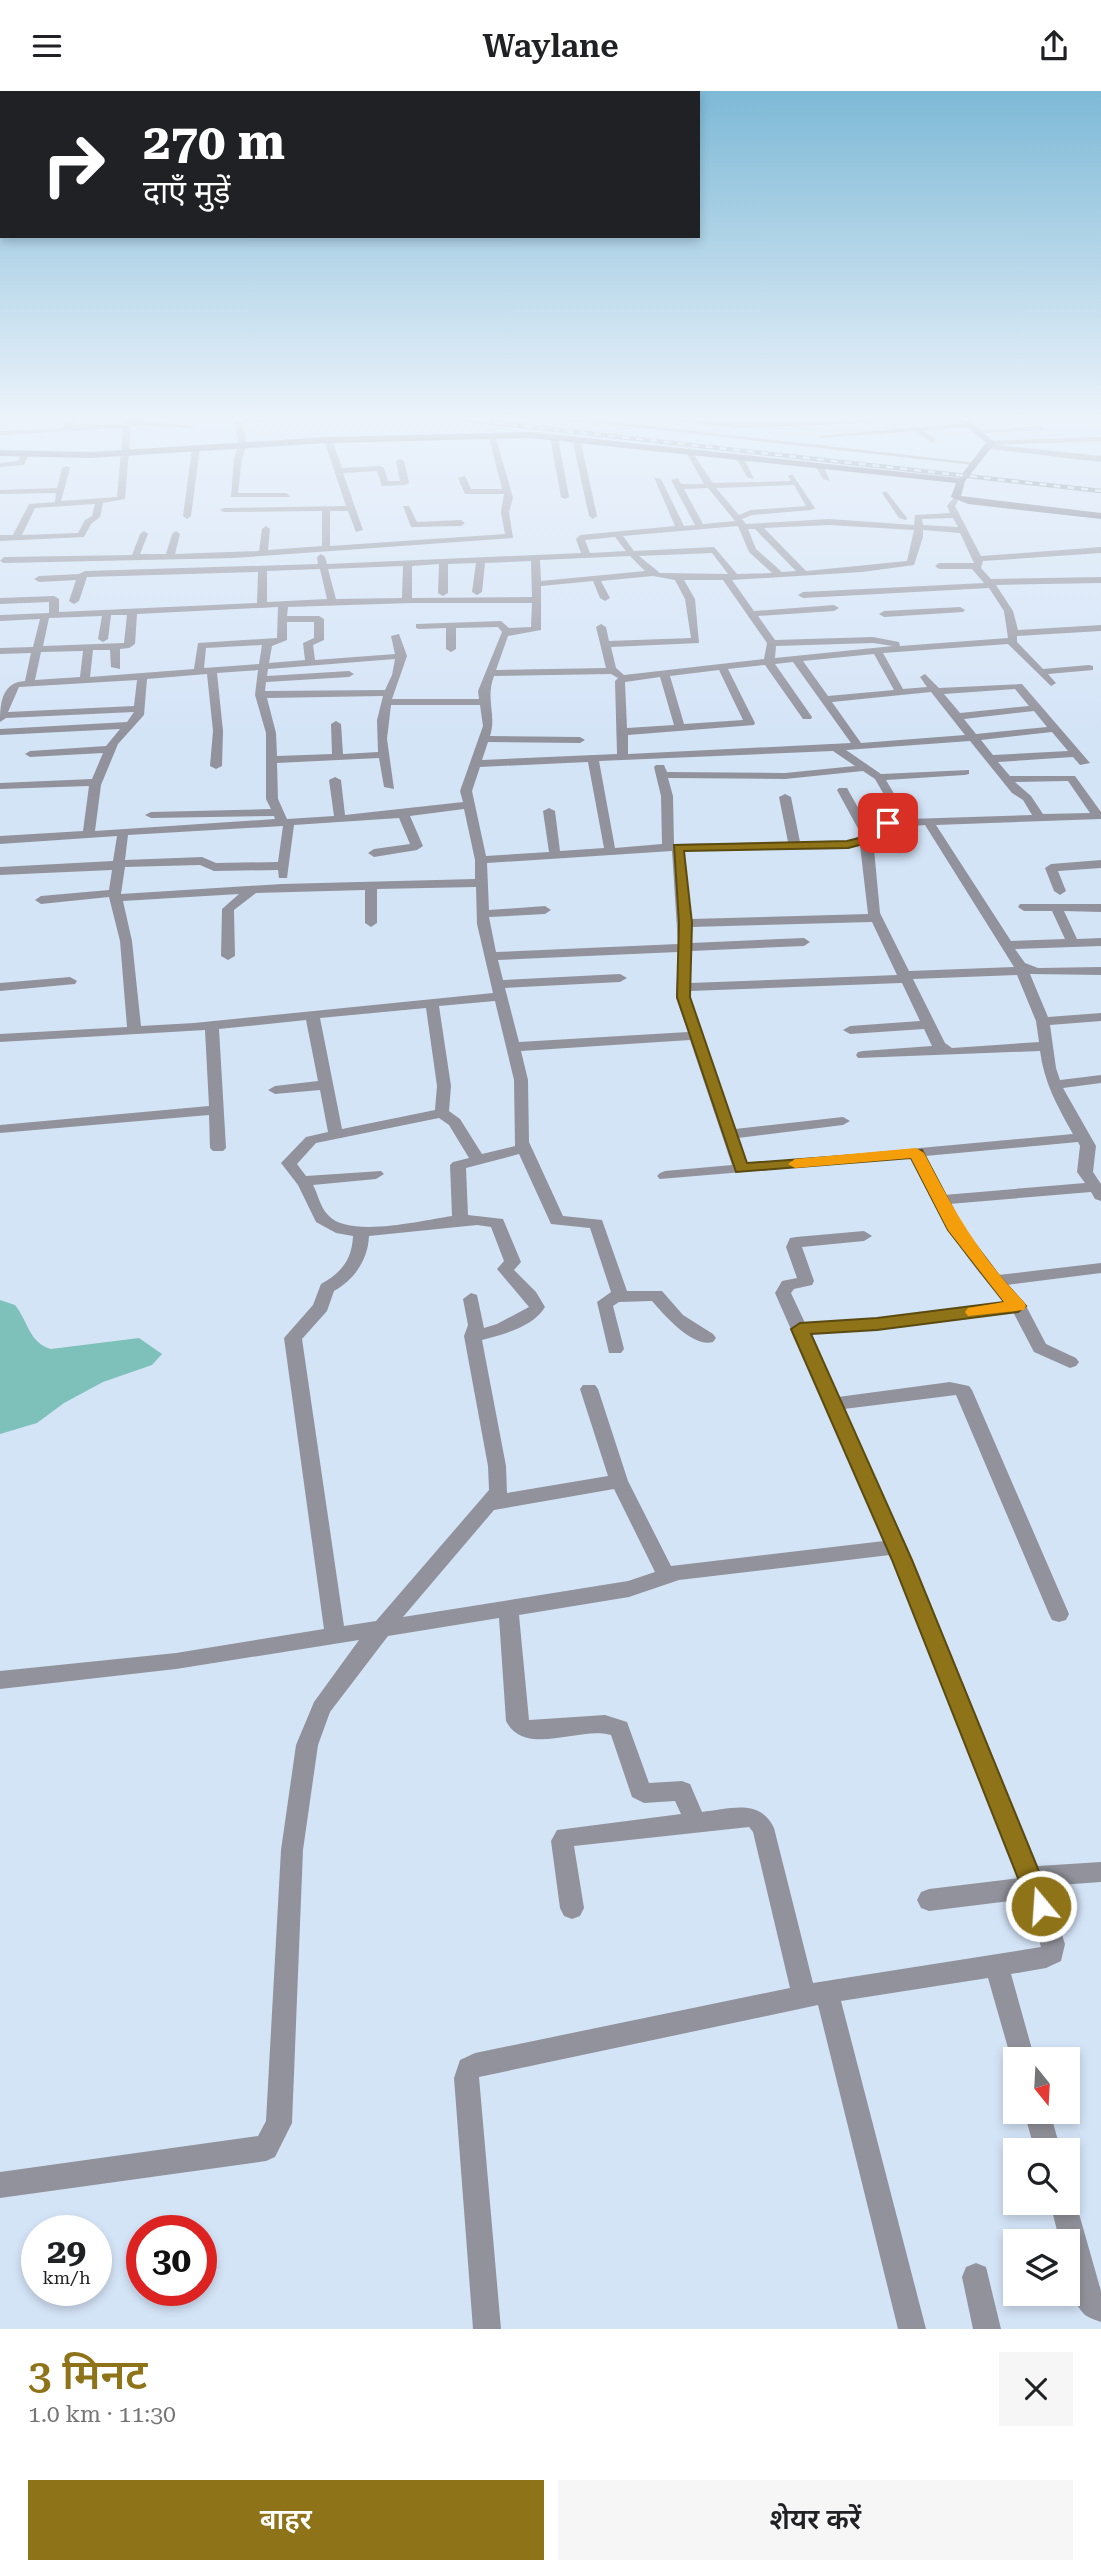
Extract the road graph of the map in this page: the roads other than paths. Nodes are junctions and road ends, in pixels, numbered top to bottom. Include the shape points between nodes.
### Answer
1 (23, 524) edge
2 (88, 524) edge
3 (325, 524) edge
4 (357, 524) edge
5 (461, 524) edge
6 (507, 524) edge
7 (710, 524) edge
8 (741, 524) edge
9 (746, 524) edge
10 (794, 524) edge
11 (860, 524) edge
12 (919, 524) edge
13 (959, 524) edge
14 (699, 525) joint
15 (680, 527) joint
16 (758, 527) junction
17 (266, 529) dead end
18 (919, 529) junction
19 (359, 530) dead end
20 (961, 530) junction
21 (617, 533) junction
22 (145, 534) dead end
23 (176, 534) dead end
24 (510, 536) junction
25 (0, 538) edge
26 (16, 538) junction
27 (467, 539) junction
28 (85, 545) junction
29 (323, 548) junction
30 (12, 549) dead end
31 (1101, 550) edge
32 (263, 552) junction
33 (631, 554) junction
34 (170, 556) junction
35 (587, 556) junction
36 (135, 557) junction
37 (535, 557) junction
38 (517, 558) junction
39 (48, 559) junction
40 (481, 559) junction
41 (444, 560) junction
42 (408, 561) junction
43 (2, 562) edge
44 (977, 562) junction
45 (895, 565) junction
46 (939, 566) dead end
47 (323, 567) junction
48 (263, 570) junction
49 (655, 573) junction
50 (803, 573) junction
51 (784, 574) junction
52 (730, 576) junction
53 (82, 577) junction
54 (678, 577) junction
55 (39, 579) junction
56 (596, 579) junction
57 (1101, 580) edge
58 (990, 583) junction
59 (536, 584) junction
60 (914, 591) junction
61 (33, 593) dead end
62 (443, 593) dead end
63 (477, 593) dead end
64 (803, 595) junction
65 (605, 598) dead end
66 (0, 601) edge
67 (74, 601) dead end
68 (332, 602) junction
69 (283, 604) junction
70 (535, 604) junction
71 (262, 605) junction
72 (407, 606) junction
73 (834, 608) dead end
74 (813, 610) junction
75 (960, 610) dead end
76 (132, 612) junction
77 (931, 612) junction
78 (107, 613) junction
79 (750, 614) junction
80 (884, 614) dead end
81 (50, 616) junction
82 (0, 618) edge
83 (282, 619) junction
84 (451, 625) junction
85 (419, 626) dead end
86 (601, 627) dead end
87 (1101, 628) edge
88 (508, 632) junction
89 (396, 636) dead end
90 (1013, 637) junction
91 (103, 639) dead end
92 (268, 642) junction
93 (772, 643) junction
94 (605, 644) junction
95 (115, 646) junction
96 (89, 647) junction
97 (37, 649) junction
98 (451, 649) dead end
99 (905, 649) junction
100 (0, 651) edge
101 (877, 651) junction
102 (1019, 651) junction
103 (402, 656) junction
104 (922, 656) dead end
105 (796, 659) junction
106 (769, 662) junction
107 (310, 663) junction
108 (265, 666) junction
109 (116, 667) dead end
110 (722, 667) junction
111 (1089, 668) dead end
112 (205, 669) junction
113 (612, 671) junction
114 (1040, 672) junction
115 (490, 673) junction
116 (349, 674) dead end
117 (664, 674) junction
118 (141, 677) junction
119 (925, 677) dead end
120 (623, 678) junction
121 (261, 679) junction
122 (85, 680) junction
123 (29, 683) junction
124 (1051, 683) dead end
125 (934, 690) junction
126 (900, 692) junction
127 (260, 695) junction
128 (388, 697) junction
129 (823, 699) junction
130 (485, 702) junction
131 (1037, 708) junction
132 (139, 709) junction
133 (1, 717) edge
134 (807, 717) dead end
135 (955, 717) junction
136 (336, 724) dead end
137 (132, 725) junction
138 (680, 728) junction
139 (1054, 729) junction
140 (0, 732) edge
141 (621, 732) junction
142 (970, 737) junction
143 (483, 739) junction
144 (580, 740) dead end
145 (832, 746) junction
146 (858, 746) junction
147 (110, 749) junction
148 (30, 754) dead end
149 (657, 754) junction
150 (383, 755) junction
151 (338, 756) junction
152 (623, 756) junction
153 (593, 757) junction
154 (989, 759) junction
155 (272, 760) junction
156 (474, 764) junction
157 (216, 767) dead end
158 (864, 768) junction
159 (965, 772) dead end
160 (662, 775) junction
161 (879, 777) junction
162 (1006, 779) junction
163 (335, 780) dead end
164 (96, 782) junction
165 (0, 786) edge
166 (390, 787) dead end
167 (843, 790) dead end
168 (785, 797) dead end
169 (469, 805) junction
170 (549, 811) dead end
171 (403, 813) junction
172 (151, 815) dead end
173 (1099, 816) edge
174 (1040, 818) junction
175 (283, 819) junction
176 (340, 819) junction
177 (928, 821) junction
178 (905, 822) junction
179 (123, 832) junction
180 (89, 834) junction
181 (865, 837) junction
182 (0, 840) edge
183 (795, 845) junction
184 (673, 848) junction
185 (610, 851) junction
186 (374, 853) dead end
187 (555, 855) junction
188 (481, 860) junction
189 (1101, 864) edge
190 (117, 865) junction
191 (284, 866) junction
192 (0, 871) edge
193 (482, 883) junction
194 (371, 887) junction
195 (282, 888) junction
196 (253, 890) junction
197 (1060, 891) dead end
198 (115, 896) junction
199 (41, 900) dead end
200 (1024, 907) dead end
201 (1101, 908) edge
202 (1057, 909) junction
203 (545, 910) dead end
204 (483, 914) junction
205 (876, 918) junction
206 (372, 923) dead end
207 (685, 923) junction
208 (804, 942) dead end
209 (1101, 942) edge
210 (1073, 943) junction
211 (1006, 944) junction
212 (684, 947) junction
213 (228, 956) dead end
214 (491, 956) junction
215 (1022, 969) junction
216 (1101, 971) edge
217 (904, 977) junction
218 (620, 978) dead end
219 (70, 981) dead end
220 (683, 986) junction
221 (0, 987) edge
222 (499, 990) junction
223 (432, 1003) junction
224 (312, 1015) junction
225 (1101, 1017) edge
226 (1043, 1021) junction
227 (212, 1025) junction
228 (928, 1025) junction
229 (134, 1030) junction
230 (850, 1030) dead end
231 (695, 1036) junction
232 (0, 1038) edge
233 (1047, 1046) junction
234 (513, 1047) junction
235 (942, 1049) junction
236 (863, 1055) dead end
237 (1101, 1079) edge
238 (326, 1085) junction
239 (1055, 1085) junction
240 (275, 1090) dead end
241 (216, 1110) junction
242 (442, 1113) junction
243 (843, 1121) dead end
244 (0, 1129) edge
245 (730, 1133) junction
246 (336, 1135) junction
247 (1084, 1137) junction
248 (524, 1147) junction
249 (218, 1148) dead end
250 (916, 1153) junction
251 (477, 1159) junction
252 (741, 1169) junction
253 (376, 1174) dead end
254 (665, 1176) dead end
255 (302, 1181) junction
256 (1097, 1191) edge
257 (938, 1200) junction
258 (460, 1221) junction
259 (361, 1233) junction
260 (864, 1237) dead end
261 (1101, 1268) edge
262 (994, 1281) junction
263 (617, 1297) junction
264 (471, 1299) dead end
265 (1018, 1306) junction
266 (800, 1329) junction
267 (473, 1336) junction
268 (707, 1338) dead end
269 (615, 1349) dead end
270 (1070, 1363) dead end
271 (589, 1389) dead end
272 (832, 1404) junction
273 (619, 1481) junction
274 (491, 1503) junction
275 (897, 1548) junction
276 (666, 1575) junction
277 (508, 1608) junction
278 (1059, 1614) dead end
279 (383, 1627) junction
280 (335, 1635) junction
281 (0, 1679) edge
282 (695, 1821) junction
283 (1101, 1872) edge
284 (1033, 1882) junction
285 (929, 1900) dead end
286 (572, 1908) dead end
287 (996, 1964) junction
288 (816, 1994) junction
289 (1019, 2047) edge
290 (0, 2185) edge
291 (1066, 2215) edge
292 (976, 2277) dead end
293 (1101, 2308) edge
294 (487, 2329) edge
295 (912, 2329) edge
296 (987, 2329) edge

1 - 26 street
2 - 28 street
3 - 29 street
4 - 19 street
5 - 27 street
6 - 24 street
7 - 14 street
8 - 51 street via 752,550
9 - 16 street
10 - 16 street
11 - 18 street
12 - 18 street
13 - 20 street
14 - 15 street
15 - 21 street
16 - 50 street
17 - 32 street
18 - 20 street
18 - 45 street via 912,562
20 - 44 street
21 - 33 street
21 - 35 street via 580,539
22 - 36 street
23 - 34 street
24 - 27 street
24 - 38 street via 515,539
25 - 26 street
26 - 28 street
27 - 29 street
28 - 36 street
28 - 39 street
29 - 32 street
29 - 47 street
30 - 43 street
31 - 44 street
32 - 34 street
33 - 35 street
33 - 49 street
33 - 52 street via 716,550
34 - 36 street
35 - 37 street
37 - 38 street
37 - 59 street
38 - 40 street
39 - 43 street
39 - 55 street
40 - 41 street
40 - 63 street
41 - 42 street
41 - 62 street
42 - 47 street
42 - 72 street
44 - 46 street
44 - 58 street
45 - 50 street
45 - 60 street
47 - 48 street via 295,573
47 - 68 street
48 - 53 street
48 - 71 street
49 - 54 street
49 - 56 street
50 - 51 street
51 - 52 street
51 - 64 street
52 - 54 street
52 - 79 street
53 - 55 street
53 - 67 street
54 - 94 street via 691,604 696,641
55 - 61 street
56 - 59 street
56 - 65 street
57 - 58 street
58 - 60 street
58 - 90 street via 1007,604
59 - 70 street
60 - 64 street
60 - 77 street
64 - 74 street
66 - 81 street via 54,599
68 - 69 street
68 - 72 street
69 - 71 street
69 - 83 street
70 - 72 street
70 - 88 street via 535,630
71 - 76 street
73 - 74 street
74 - 79 street
75 - 77 street
76 - 78 street
76 - 95 street via 130,644
77 - 80 street
78 - 81 street
78 - 91 street
79 - 93 street
81 - 82 street
81 - 97 street
83 - 92 street via 282,640
83 - 107 street via 319,619 319,640 308,643
84 - 85 street
84 - 88 street via 501,624
84 - 98 street
86 - 94 street
87 - 90 street
88 - 115 street
89 - 103 street
90 - 99 street
90 - 102 street
92 - 108 street
92 - 112 street via 201,645
93 - 99 street via 881,640
93 - 106 street
94 - 113 street
95 - 96 street
95 - 109 street
96 - 97 street
96 - 122 street
97 - 100 street
97 - 123 street
99 - 101 street
101 - 105 street
101 - 126 street
102 - 104 street
102 - 114 street
103 - 107 street
103 - 128 street
105 - 106 street
105 - 129 street
106 - 110 street
106 - 134 street
107 - 108 street
108 - 112 street
108 - 121 street
110 - 117 street
110 - 138 street via 750,723
111 - 114 street
112 - 118 street
112 - 157 street via 218,731
113 - 115 street
113 - 120 street
114 - 124 street
115 - 130 street via 483,691
116 - 121 street
117 - 120 street
117 - 138 street
118 - 122 street
118 - 132 street
119 - 125 street
120 - 141 street
121 - 127 street
122 - 123 street
123 - 133 street via 13,686
125 - 126 street
125 - 131 street via 1016,686
125 - 135 street
126 - 129 street
127 - 128 street
127 - 155 street via 271,733
128 - 130 street
128 - 150 street
129 - 146 street
130 - 143 street via 488,726
131 - 135 street
131 - 139 street
132 - 133 street
132 - 137 street
135 - 142 street
136 - 151 street
137 - 140 street
137 - 147 street
138 - 141 street
139 - 142 street
139 - 154 street via 1080,759
141 - 152 street
142 - 146 street
142 - 154 street
143 - 144 street
143 - 156 street
145 - 146 street
145 - 149 street
145 - 158 street
147 - 148 street
147 - 164 street
149 - 152 street
149 - 160 street
150 - 151 street
150 - 166 street
151 - 155 street
152 - 153 street
153 - 156 street
153 - 185 street
154 - 162 street
155 - 175 street via 272,799
156 - 169 street via 466,791
158 - 160 street via 785,776
158 - 161 street
159 - 161 street
160 - 184 street
161 - 178 street
162 - 173 street via 1071,778
162 - 174 street
163 - 176 street
164 - 165 street
164 - 180 street
167 - 181 street
168 - 183 street
169 - 171 street
169 - 188 street
170 - 187 street
171 - 176 street
171 - 186 street via 417,846
172 - 175 street
173 - 174 street
174 - 177 street
175 - 176 street
175 - 179 street
175 - 191 street
177 - 178 street
177 - 211 street
178 - 181 street via 878,824
179 - 180 street
179 - 190 street
180 - 182 street
181 - 183 street via 848,845
181 - 205 street
183 - 184 street
184 - 185 street
184 - 207 street
185 - 187 street
187 - 188 street
188 - 193 street
189 - 197 street via 1051,868
190 - 191 street via 202,861 214,867
190 - 192 street
190 - 198 street
191 - 195 street
193 - 194 street
193 - 204 street
194 - 195 street
194 - 206 street
195 - 196 street
196 - 198 street
196 - 213 street via 228,909
198 - 199 street
198 - 229 street via 126,941
200 - 202 street
201 - 202 street
202 - 210 street
203 - 204 street
204 - 214 street
205 - 207 street
205 - 217 street
207 - 212 street
208 - 212 street
209 - 210 street
210 - 211 street
211 - 215 street
212 - 214 street
212 - 220 street
214 - 222 street
215 - 216 street
215 - 217 street
215 - 226 street
217 - 220 street
217 - 228 street
218 - 222 street
219 - 221 street
220 - 231 street
222 - 223 street
222 - 234 street
223 - 224 street
223 - 242 street via 444,1086
224 - 227 street
224 - 238 street
225 - 226 street
226 - 233 street
227 - 229 street
227 - 241 street
228 - 230 street
228 - 235 street
229 - 232 street
231 - 234 street
231 - 245 street
233 - 235 street
233 - 239 street
234 - 248 street via 521,1080 518,1125
235 - 236 street
237 - 239 street
238 - 240 street
238 - 246 street
239 - 247 street
241 - 244 street
241 - 249 street
242 - 246 street
242 - 251 street via 455,1122
243 - 245 street
245 - 252 street
246 - 255 street via 306,1143 289,1163
247 - 250 street
247 - 256 street via 1089,1151 1085,1173
248 - 251 street
248 - 263 street via 558,1220 589,1221 600,1230
250 - 252 street
250 - 257 street
251 - 258 street via 457,1167
252 - 254 street
253 - 255 street
255 - 259 street via 326,1222
256 - 257 street
257 - 262 street
258 - 259 street
258 - 267 street via 497,1223 513,1262 505,1269 531,1294 537,1307 502,1329
259 - 280 street via 357,1260 345,1278 327,1288 321,1307 293,1338
260 - 266 street via 794,1243 806,1281 788,1285 783,1293
261 - 262 street
262 - 265 street
263 - 268 street via 656,1294 677,1319
263 - 269 street via 605,1302
264 - 267 street via 476,1325
265 - 266 street
265 - 270 street via 1040,1348
266 - 272 street
267 - 274 street via 499,1481
271 - 273 street
272 - 275 street
272 - 278 street via 963,1390
273 - 274 street
273 - 276 street
274 - 279 street
275 - 276 street
275 - 284 street
276 - 277 street via 629,1589
277 - 279 street
277 - 282 street via 517,1721 522,1727 606,1724 618,1728 640,1790 682,1791
279 - 280 street
279 - 290 street via 329,1696 307,1745 292,1850 279,2123 274,2137 266,2148
280 - 281 street via 176,1661
282 - 286 street via 565,1837
282 - 288 street via 749,1817 763,1828
283 - 284 street
284 - 285 street
284 - 287 street via 1053,1953
287 - 288 street
287 - 289 street
288 - 294 street via 469,2069 466,2078
288 - 295 street
291 - 293 street via 1088,2295
292 - 296 street

